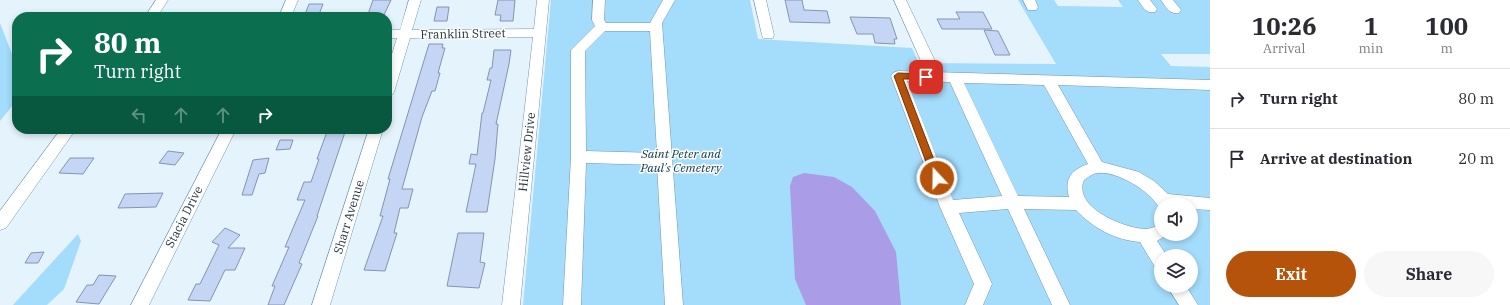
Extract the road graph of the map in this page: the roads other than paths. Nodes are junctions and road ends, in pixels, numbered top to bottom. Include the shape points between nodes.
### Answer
1 (162, 0) edge
2 (292, 0) edge
3 (416, 0) edge
4 (543, 0) edge
5 (599, 0) edge
6 (669, 0) edge
7 (760, 0) edge
8 (900, 0) edge
9 (1167, 0) edge
10 (1175, 10) dead end
11 (154, 12) edge
12 (287, 12) edge
13 (602, 27) junction
14 (657, 27) junction
15 (539, 33) junction
16 (392, 34) edge
17 (405, 34) junction
18 (768, 35) dead end
19 (928, 61) dead end
20 (392, 76) edge
21 (955, 78) junction
22 (1049, 81) junction
23 (1210, 84) edge
24 (65, 134) edge
25 (226, 134) edge
26 (374, 134) edge
27 (579, 156) junction
28 (664, 159) junction
29 (1097, 167) junction
30 (1160, 197) edge
31 (1013, 202) junction
32 (1198, 203) edge
33 (1080, 204) junction
34 (1210, 204) edge
35 (948, 207) junction
36 (0, 223) edge
37 (1154, 234) edge
38 (1145, 236) junction
39 (1154, 251) edge
40 (1181, 293) edge
41 (140, 305) edge
42 (321, 305) edge
43 (511, 305) edge
44 (572, 305) edge
45 (674, 305) edge
46 (974, 305) edge
47 (1061, 305) edge
48 (1189, 305) edge

1 - 11 street
2 - 12 street
3 - 17 street
4 - 15 street, Hillview Drive
5 - 13 street via 598,20
6 - 14 street via 656,24
7 - 18 street
8 - 19 street
9 - 10 street
13 - 14 street
13 - 27 street via 578,50
14 - 28 street
15 - 17 street, Franklin Street
15 - 43 street, Hillview Drive
16 - 17 street, Franklin Street
17 - 20 street
21 - 22 street
21 - 31 street
21 - 35 street via 898,76
22 - 23 street
22 - 29 street
24 - 36 street
25 - 41 street, Stacia Drive
26 - 42 street, Sharr Avenue
27 - 28 street
27 - 44 street
28 - 45 street
29 - 30 street via 1123,171 1139,178
29 - 33 street via 1082,172 1075,180 1074,191
31 - 33 street
31 - 35 street
31 - 47 street
32 - 34 street
33 - 38 street via 1096,219 1112,228
35 - 46 street via 983,284
37 - 38 street
38 - 39 street
40 - 48 street

